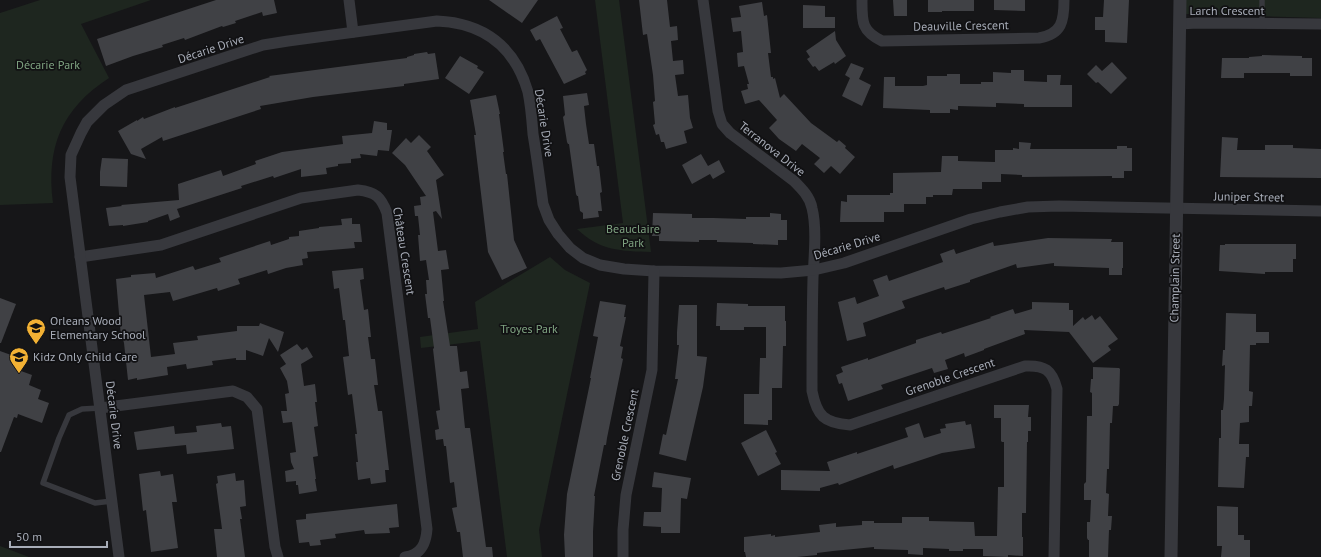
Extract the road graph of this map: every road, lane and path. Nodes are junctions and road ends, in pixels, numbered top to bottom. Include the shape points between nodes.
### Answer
1 (349, 0) edge
2 (703, 0) edge
3 (862, 0) edge
4 (1064, 0) edge
5 (1180, 0) edge
6 (1262, 0) edge
7 (1180, 24) junction
8 (1262, 24) junction
9 (1321, 24) edge
10 (353, 32) junction
11 (1176, 209) junction
12 (1321, 211) edge
13 (80, 257) junction
14 (814, 270) junction
15 (654, 271) junction
16 (100, 408) junction
17 (112, 501) junction
18 (119, 557) edge
19 (278, 557) edge
20 (405, 557) edge
21 (624, 557) edge
22 (1054, 557) edge
23 (1171, 557) edge

1 - 10 street
2 - 14 street, Terranova Drive via 716,100 722,124 730,133 794,181 810,199 814,220
3 - 4 street, Deauville Crescent via 864,26 868,32 882,41 1039,38 1055,32 1061,24
5 - 7 street, Champlain Street
6 - 8 lane
7 - 8 street, Larch Crescent
7 - 11 street, Champlain Street
8 - 9 street, Larch Crescent
10 - 13 street, Décarie Drive via 263,45 126,90 104,105 87,122 72,155 70,177
10 - 15 street, Décarie Drive via 437,21 467,26 496,41 506,50 520,71 528,94 543,204 558,234 583,258 600,265
11 - 12 street, Juniper Street
11 - 14 street, Décarie Drive via 1028,207 971,219 844,263
11 - 23 street, Champlain Street
13 - 16 street, Décarie Drive
13 - 20 street, Château Crescent via 161,245 301,198 358,190 377,195 387,213 427,529 422,548 416,554
14 - 15 street, Décarie Drive
14 - 22 street, Grenoble Crescent via 812,391 814,404 822,416 835,424 850,425 1025,366 1035,365 1054,377 1057,389
15 - 21 street, Grenoble Crescent via 652,370 626,495
16 - 17 street, Décarie Drive
16 - 17 lane via 82,409 69,415 43,483 95,503
16 - 19 street via 233,391 247,397 257,409
17 - 18 street, Décarie Drive

